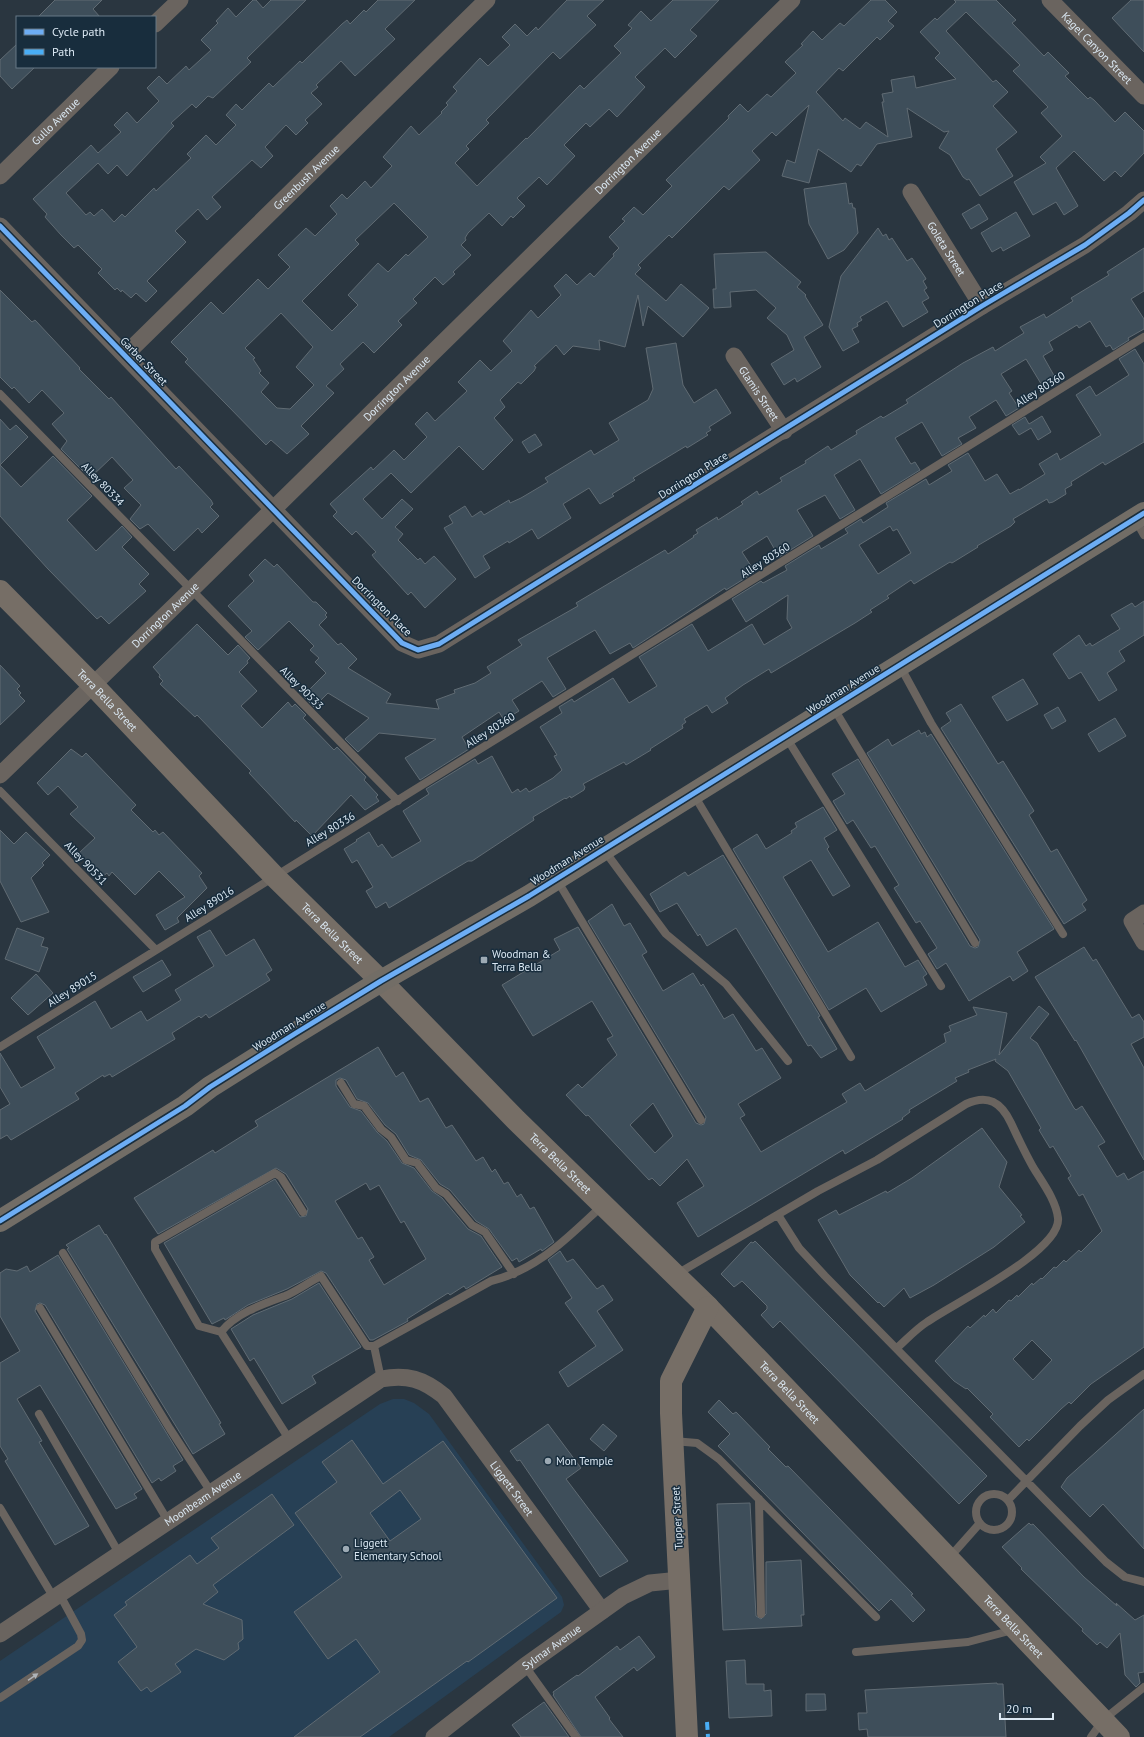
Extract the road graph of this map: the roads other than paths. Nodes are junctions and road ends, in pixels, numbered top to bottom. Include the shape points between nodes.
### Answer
1 (180, 0) edge
2 (487, 0) edge
3 (792, 0) edge
4 (1050, 0) edge
5 (156, 23) edge
6 (110, 68) edge
7 (1144, 96) edge
8 (0, 176) edge
9 (911, 192) dead end
10 (1144, 200) edge
11 (0, 226) edge
12 (982, 306) junction
13 (1144, 337) edge
14 (125, 355) junction
15 (734, 356) dead end
16 (0, 394) edge
17 (784, 431) junction
18 (273, 510) junction
19 (1141, 522) edge
20 (191, 590) junction
21 (0, 591) edge
22 (899, 666) junction
23 (93, 685) junction
24 (833, 706) junction
25 (786, 736) junction
26 (0, 775) edge
27 (0, 791) edge
28 (693, 794) junction
29 (398, 800) junction
30 (603, 849) junction
31 (274, 876) junction
32 (556, 878) junction
33 (1138, 917) edge
34 (1063, 934) dead end
35 (1144, 942) edge
36 (975, 944) dead end
37 (156, 950) junction
38 (381, 981) junction
39 (941, 986) dead end
40 (0, 1047) edge
41 (851, 1057) dead end
42 (788, 1061) dead end
43 (341, 1083) dead end
44 (701, 1120) dead end
45 (604, 1204) junction
46 (303, 1212) dead end
47 (778, 1215) junction
48 (0, 1221) edge
49 (63, 1253) dead end
50 (514, 1274) junction
51 (675, 1275) junction
52 (708, 1307) junction
53 (40, 1308) dead end
54 (221, 1332) junction
55 (374, 1346) junction
56 (897, 1348) junction
57 (1144, 1374) edge
58 (381, 1379) junction
59 (411, 1379) joint
60 (39, 1414) dead end
61 (289, 1439) junction
62 (672, 1441) junction
63 (1027, 1480) junction
64 (211, 1492) junction
65 (759, 1499) junction
66 (1008, 1500) junction
67 (0, 1508) edge
68 (168, 1521) junction
69 (980, 1523) junction
70 (120, 1555) junction
71 (948, 1559) junction
72 (680, 1580) junction
73 (1144, 1582) edge
74 (57, 1597) junction
75 (602, 1611) junction
76 (761, 1614) dead end
77 (876, 1617) dead end
78 (1016, 1629) junction
79 (0, 1634) edge
80 (856, 1652) dead end
81 (525, 1666) junction
82 (1144, 1688) edge
83 (0, 1698) edge
84 (1096, 1729) edge
85 (434, 1737) edge
86 (576, 1737) edge
87 (687, 1737) edge
88 (1119, 1737) edge

1 - 5 street
2 - 14 street, Greenbush Avenue
3 - 18 street, Dorrington Avenue
4 - 7 street, Kagel Canyon Street
6 - 8 street, Gullo Avenue
9 - 12 street, Goleta Street
10 - 12 street, Dorrington Place via 1085,245
11 - 14 street, Garber Street
12 - 17 street, Dorrington Place
13 - 29 lane, Alley 80360
14 - 18 street, Garber Street
15 - 17 street, Glamis Street
16 - 20 lane, Alley 80334
17 - 18 street, Dorrington Place via 439,644 418,650 402,643
18 - 20 street, Dorrington Avenue
19 - 22 main road, Woodman Avenue
20 - 23 street, Dorrington Avenue
20 - 29 lane, Alley 90533
21 - 23 main road, Terra Bella Street
22 - 24 main road, Woodman Avenue
22 - 34 lane via 931,723
23 - 26 street, Dorrington Avenue
23 - 31 main road, Terra Bella Street
24 - 25 main road, Woodman Avenue
24 - 36 lane
25 - 28 main road, Woodman Avenue
25 - 39 lane
27 - 37 lane, Alley 90531
28 - 30 main road, Woodman Avenue
28 - 41 lane
29 - 31 lane, Alley 80336
30 - 32 main road, Woodman Avenue
30 - 42 lane via 666,934 726,984
31 - 37 lane, Alley 89016
31 - 38 main road, Terra Bella Street
32 - 38 main road, Woodman Avenue
32 - 44 lane
33 - 35 street
37 - 40 lane, Alley 89015
38 - 45 main road, Terra Bella Street via 516,1120
38 - 48 main road, Woodman Avenue
43 - 50 lane via 354,1104 364,1106 381,1130 391,1137 406,1160 416,1163 472,1225 485,1232
45 - 50 lane via 555,1249 532,1266
45 - 51 main road, Terra Bella Street
46 - 54 lane via 281,1177 275,1173 155,1242 155,1249 199,1326
47 - 51 lane
47 - 56 lane via 799,1248
47 - 56 lane via 877,1160 966,1104 987,1099 997,1104 1006,1114 1056,1207 1058,1227 1042,1247 1025,1261 927,1322
49 - 64 lane
50 - 55 lane via 491,1281
51 - 52 main road, Terra Bella Street
52 - 62 main road, Tupper Street via 672,1381
52 - 71 main road, Terra Bella Street
53 - 68 lane
54 - 55 lane via 229,1322 321,1276 367,1346
54 - 61 lane
55 - 58 lane
56 - 63 lane
57 - 63 lane via 1108,1400
58 - 59 street, Moonbeam Avenue via 396,1376
58 - 61 street, Moonbeam Avenue
59 - 75 street, Liggett Street via 424,1381 444,1396
60 - 70 lane
61 - 64 street, Moonbeam Avenue
62 - 65 lane via 697,1443 719,1459
62 - 72 main road, Tupper Street
63 - 66 lane
63 - 73 lane via 1118,1573
64 - 68 street, Moonbeam Avenue
65 - 76 lane
65 - 77 lane
66 - 69 lane via 997,1494 981,1500 977,1511
66 - 69 lane via 1012,1516 1006,1526 995,1530
67 - 74 lane
68 - 70 street, Moonbeam Avenue
69 - 71 lane
70 - 74 street, Moonbeam Avenue
71 - 78 main road, Terra Bella Street
72 - 75 street, Sylmar Avenue via 650,1583
72 - 87 main road, Tupper Street
74 - 79 street, Moonbeam Avenue
83 -> 74 lane via 78,1646 82,1640 82,1634
75 - 81 street, Sylmar Avenue
78 - 80 lane via 968,1642
78 - 84 main road, Terra Bella Street
81 - 85 street, Sylmar Avenue
81 - 86 lane
82 - 84 lane
84 - 88 main road, Terra Bella Street

